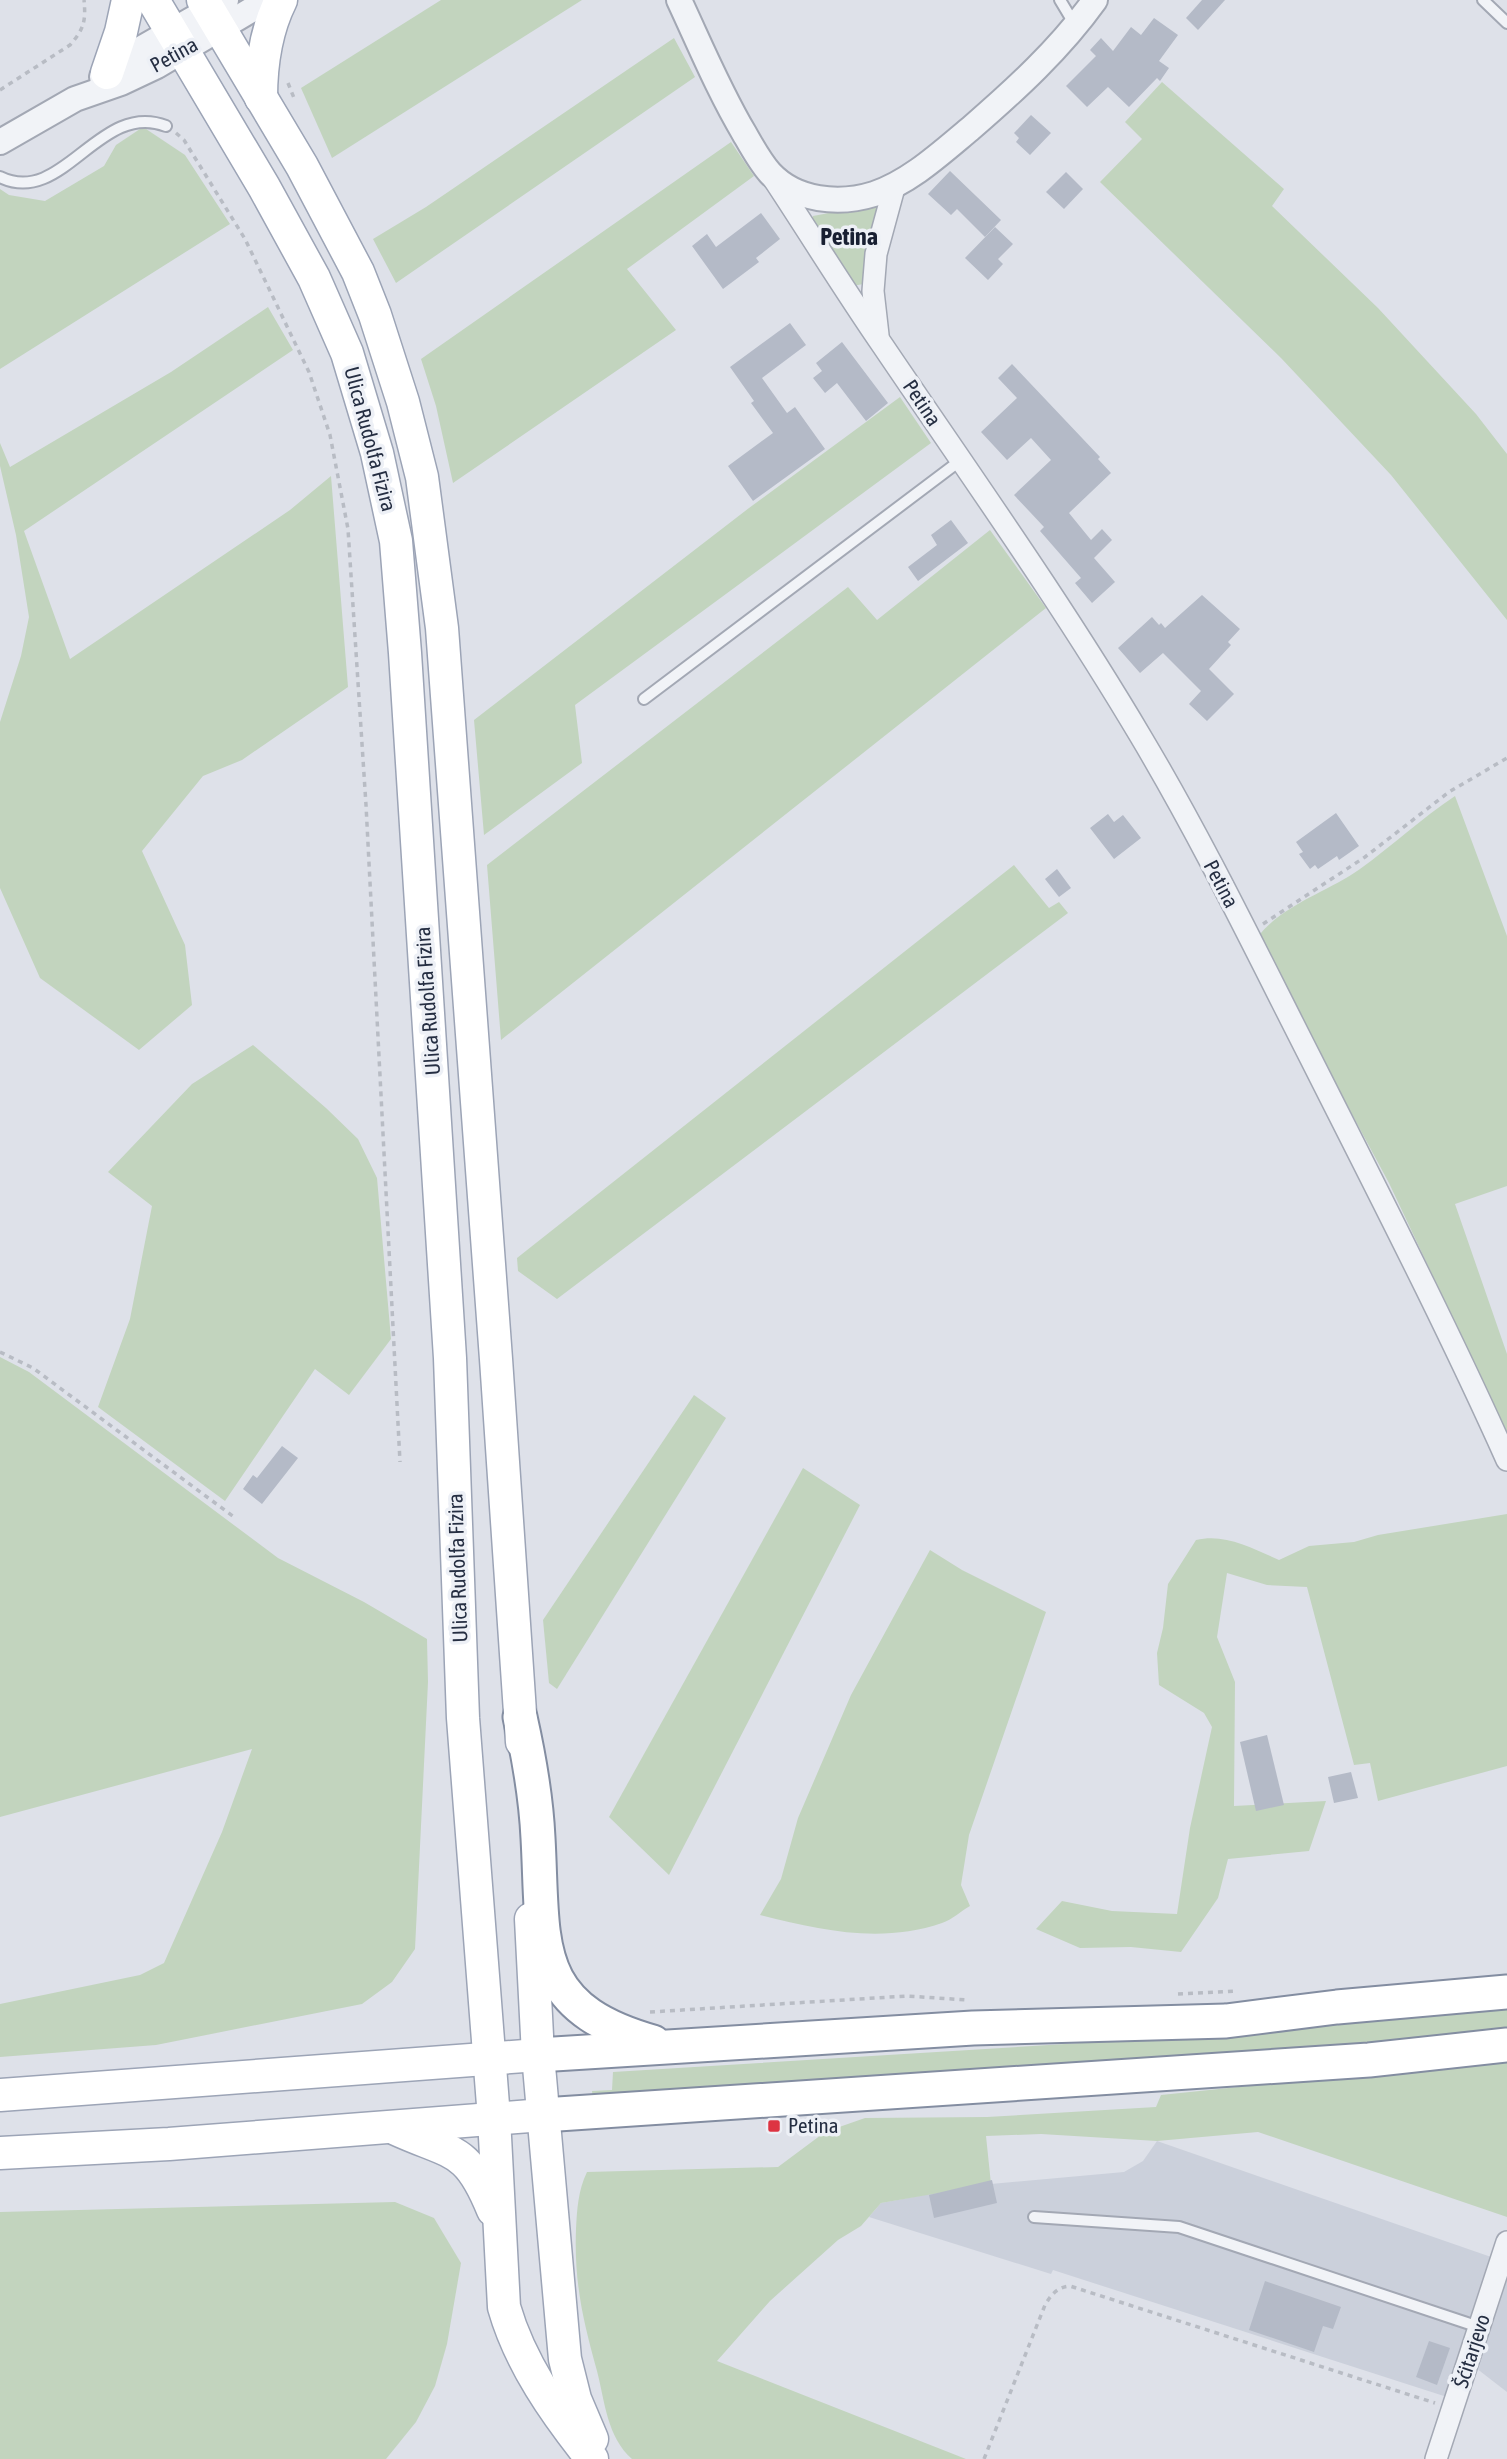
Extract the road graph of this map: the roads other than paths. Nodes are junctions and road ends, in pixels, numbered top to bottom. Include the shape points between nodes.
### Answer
1 (128, 0) edge
2 (153, 0) edge
3 (268, 0) edge
4 (281, 0) edge
5 (679, 0) edge
6 (1060, 0) edge
7 (1095, 0) edge
8 (1483, 0) edge
9 (214, 10) edge
10 (1507, 23) edge
11 (1076, 26) junction
12 (178, 41) junction
13 (107, 73) junction
14 (261, 98) junction
15 (75, 99) junction
16 (166, 126) road end
17 (0, 142) edge
18 (770, 173) junction
19 (0, 177) edge
20 (895, 184) junction
21 (879, 341) junction
22 (961, 460) junction
23 (644, 699) dead end
24 (1507, 1460) edge
25 (520, 1717) junction
26 (1507, 1992) edge
27 (1507, 2045) edge
28 (672, 2048) junction
29 (538, 2055) junction
30 (489, 2059) junction
31 (0, 2095) edge
32 (543, 2115) junction
33 (494, 2118) junction
34 (389, 2125) junction
35 (0, 2153) edge
36 (1034, 2217) dead end
37 (501, 2229) junction
38 (1507, 2242) edge
39 (1479, 2327) junction
40 (592, 2459) edge
41 (602, 2459) edge
42 (1436, 2459) edge

1 - 13 main road
2 - 12 main road, Ulica Rudolfa Fizira
3 - 9 street, Petina
4 - 14 main road via 263,58
5 - 18 street, Petina via 734,117
6 - 11 lane
7 - 11 street, Petina
8 - 10 lane
9 - 12 street, Petina
9 - 14 main road, Ulica Rudolfa Fizira
11 - 20 street, Petina via 941,154
12 - 13 street, Petina via 137,51
12 - 15 street, Petina via 142,73
12 - 30 main road, Ulica Rudolfa Fizira via 314,278 342,340 377,453 396,541 450,1345 463,1717
13 - 15 street, Petina
14 - 25 main road, Ulica Rudolfa Fizira via 358,272 403,402 422,477 442,628
15 - 17 street, Petina
16 - 19 lane via 152,120 125,123 46,178 23,184
18 - 20 street, Petina via 799,193 835,200 858,198
18 - 21 street, Petina
20 - 21 street, Petina via 876,254 873,291
21 - 22 street, Petina
22 - 23 lane
22 - 24 street, Petina via 1018,540 1143,740 1456,1348
25 - 28 highway via 534,1781 542,1922 552,1973 574,2003 596,2020
25 - 29 main road, Ulica Rudolfa Fizira
26 - 28 highway via 1226,2021 973,2028
27 - 32 highway via 1356,2061
28 - 29 highway
29 - 30 main road
29 - 32 main road, Ulica Rudolfa Fizira
30 - 31 main road
30 - 33 main road, Ulica Rudolfa Fizira
32 - 33 main road
32 - 41 main road, Ulica Rudolfa Fizira via 565,2359 575,2399
33 - 34 main road
33 - 37 main road, Ulica Rudolfa Fizira
34 - 35 main road
34 - 37 main road via 464,2160 485,2189
36 - 39 lane via 1179,2227
37 - 40 main road, Ulica Rudolfa Fizira via 504,2306 512,2333 554,2408
38 - 39 street, Šćitarjevo
39 - 42 street, Šćitarjevo

